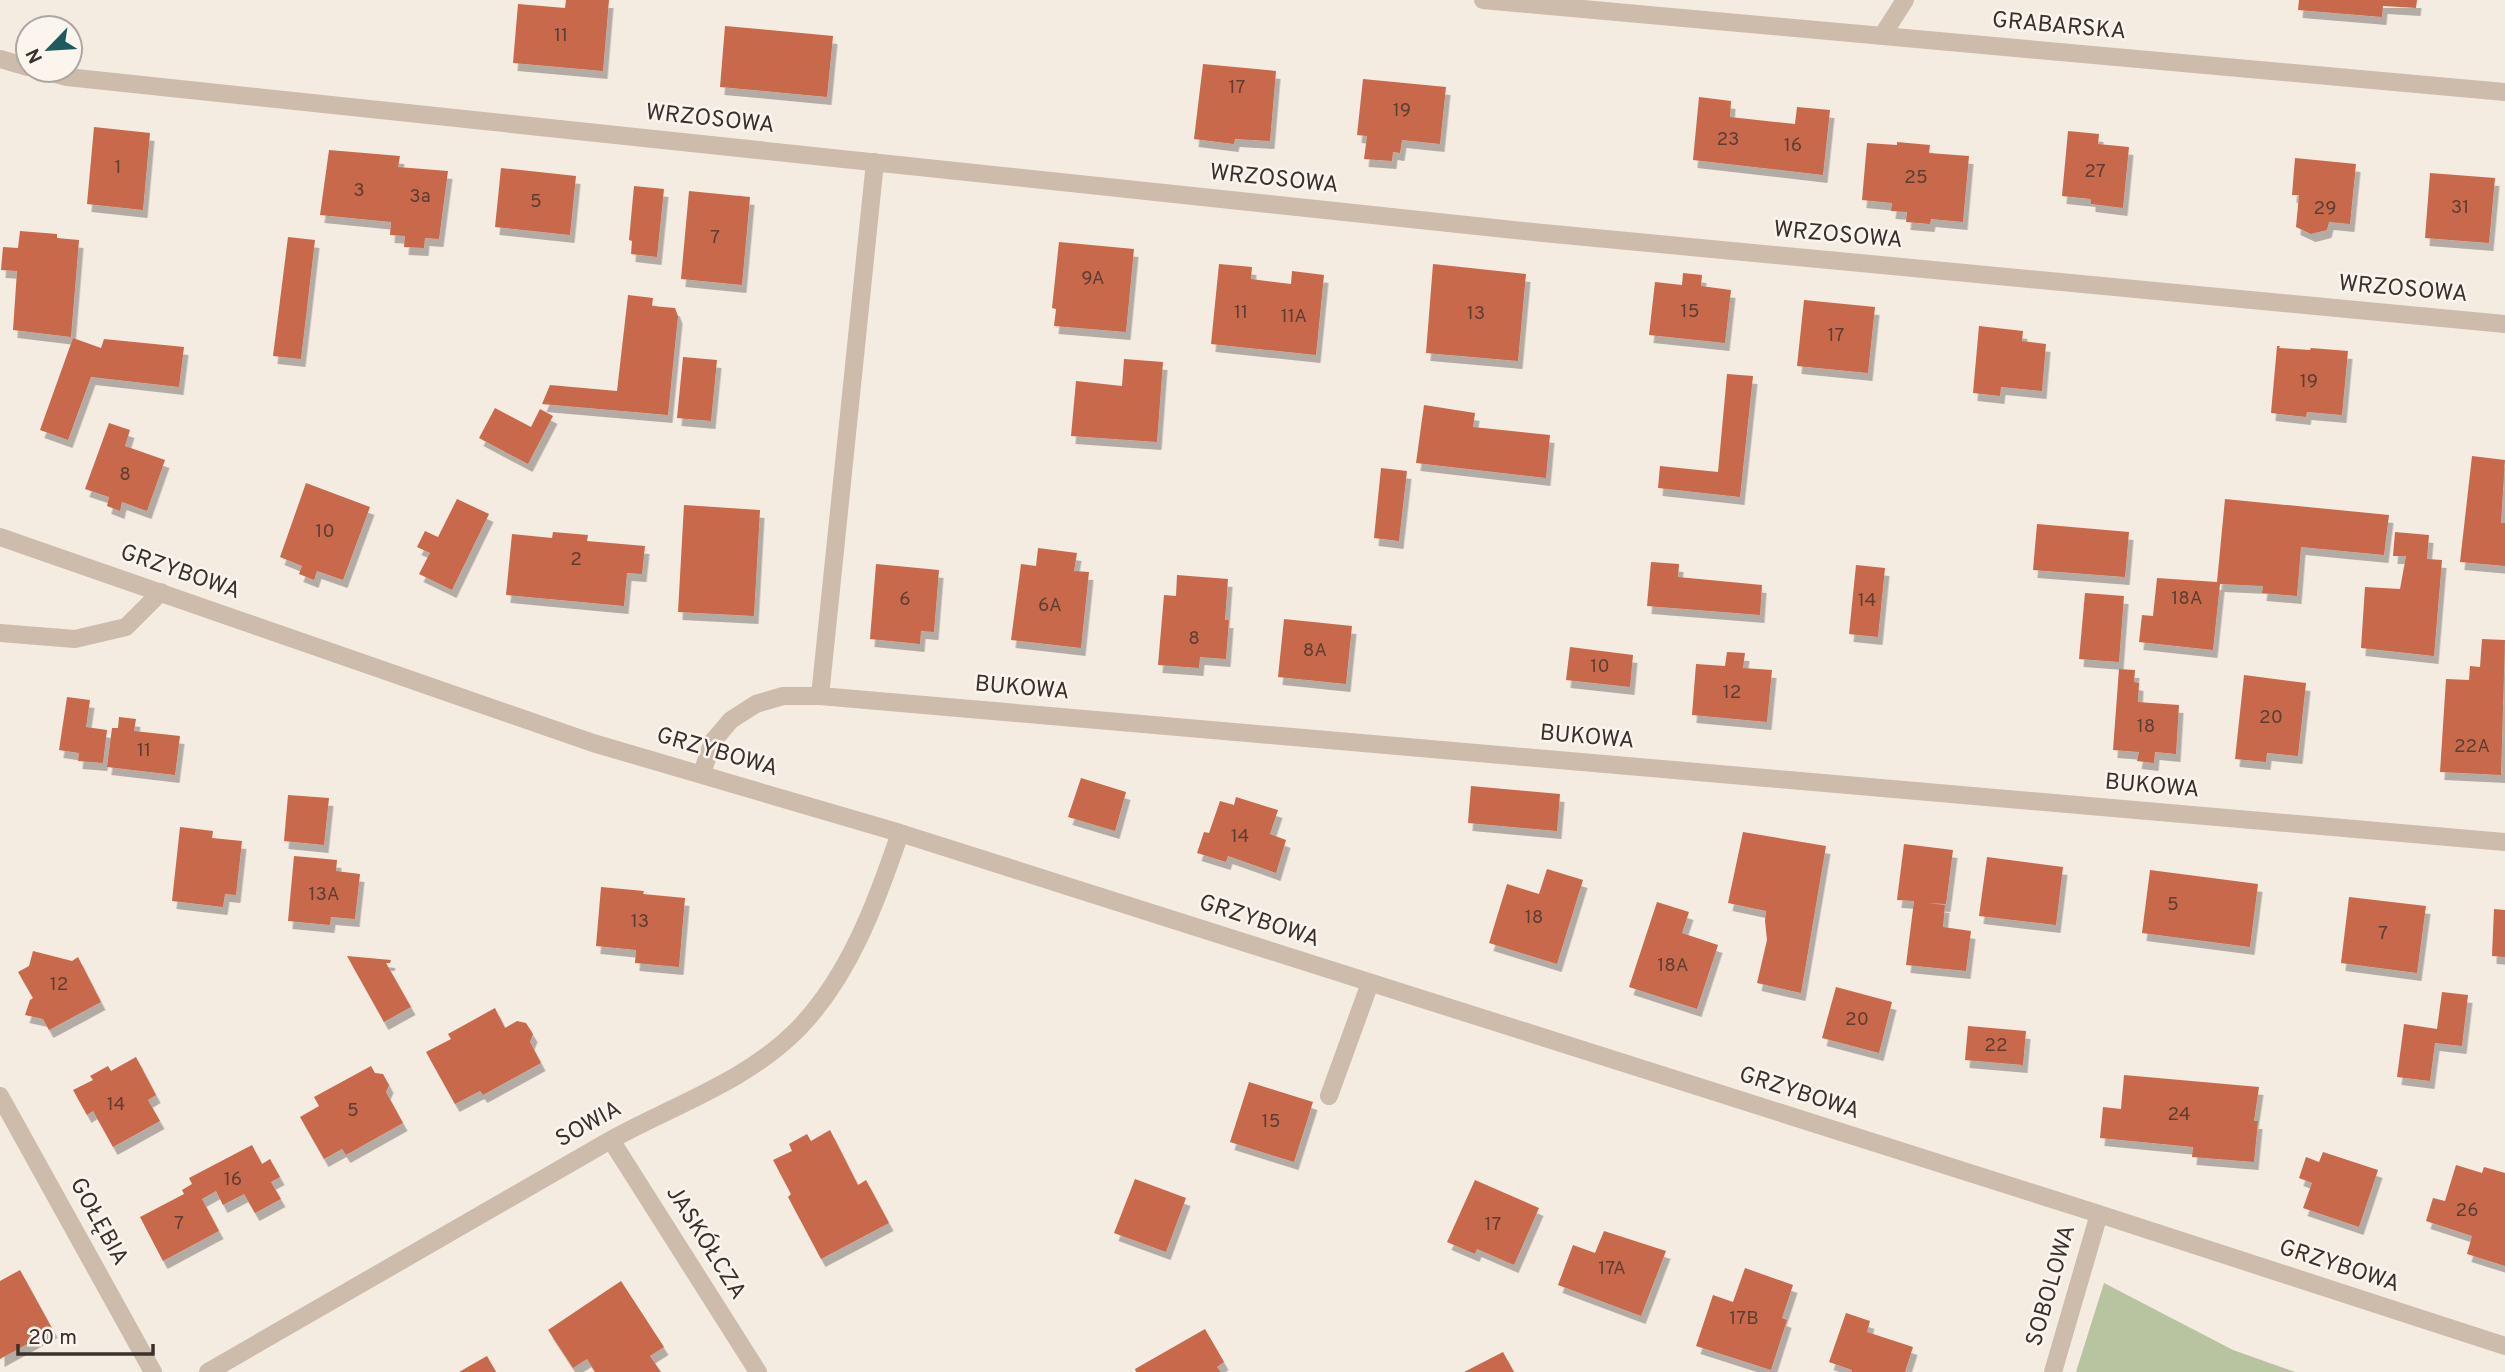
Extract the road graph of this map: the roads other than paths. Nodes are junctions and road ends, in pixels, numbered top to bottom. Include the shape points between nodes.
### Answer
1 (1483, 0) edge
2 (1905, 0) edge
3 (1882, 36) junction
4 (84, 79) edge
5 (2505, 92) edge
6 (875, 162) junction
7 (2505, 324) edge
8 (0, 537) edge
9 (161, 592) junction
10 (0, 633) edge
11 (820, 696) junction
12 (702, 773) junction
13 (900, 833) junction
14 (2505, 842) edge
15 (1370, 983) junction
16 (0, 1096) edge
17 (1329, 1096) dead end
18 (611, 1140) junction
19 (2099, 1214) junction
20 (2505, 1346) edge
21 (153, 1372) edge
22 (208, 1372) edge
23 (758, 1372) edge
24 (2053, 1372) edge

1 - 3 street, GRABARSKA
2 - 3 street
3 - 5 street, GRABARSKA
4 - 6 street, WRZOSOWA
6 - 7 street, WRZOSOWA via 1543,233
6 - 11 street
8 - 9 street, GRZYBOWA
9 - 10 street via 126,627 75,639
9 - 12 street, GRZYBOWA via 593,743
11 - 12 street, BUKOWA via 783,696 756,704 731,720 713,741
11 - 14 street, BUKOWA
12 - 13 street, GRZYBOWA
13 - 15 street, GRZYBOWA
13 - 18 street, SOWIA via 856,944 824,999 797,1030 765,1058 729,1080
15 - 17 street
15 - 19 street, GRZYBOWA
16 - 21 street, GOŁĘBIA
18 - 22 street, SOWIA
18 - 23 street, JASKÓŁCZA
19 - 20 street, GRZYBOWA
19 - 24 street, SOBOLOWA

